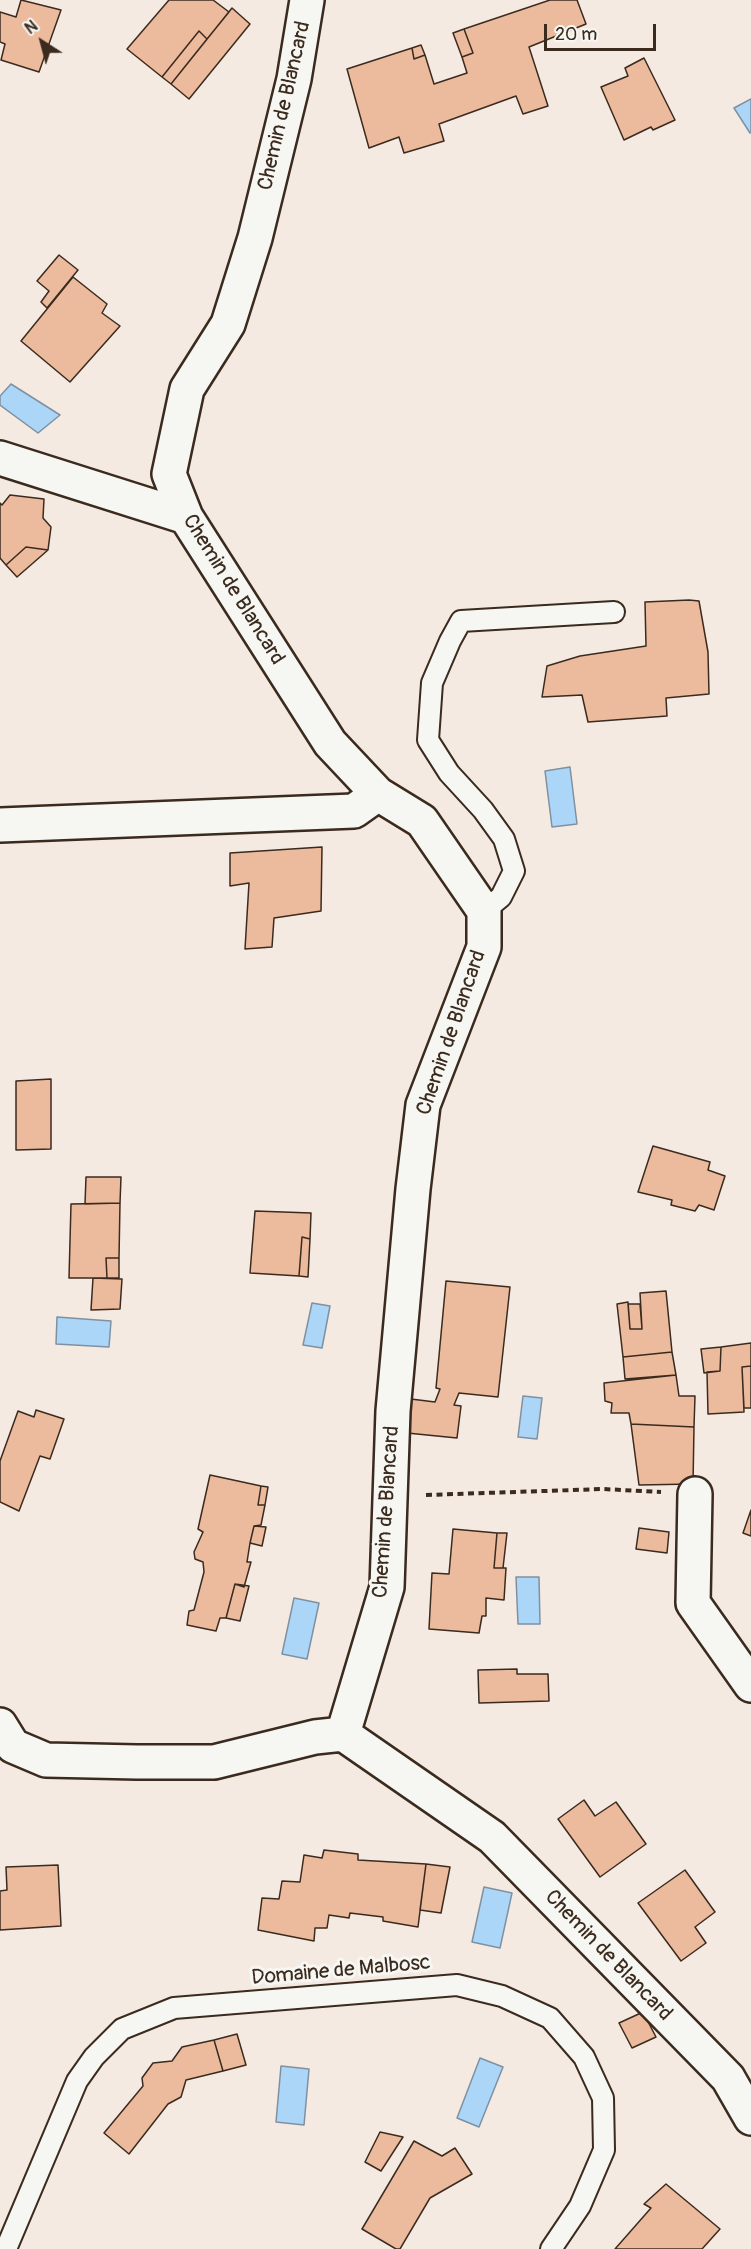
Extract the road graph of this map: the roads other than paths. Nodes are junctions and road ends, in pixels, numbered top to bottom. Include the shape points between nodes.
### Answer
1 (307, 0) edge
2 (0, 458) edge
3 (186, 517) junction
4 (614, 612) dead end
5 (378, 794) junction
6 (0, 825) edge
7 (484, 911) junction
8 (695, 1494) road end
9 (751, 1685) edge
10 (0, 1725) edge
11 (343, 1734) junction
12 (751, 2118) edge
13 (6, 2249) edge
14 (550, 2249) edge

1 - 3 street, Chemin de Blancard via 294,79 255,238 228,324 187,389 169,474
2 - 3 street
3 - 5 street, Chemin de Blancard via 330,743
4 - 7 lane via 461,621 450,641 432,683 428,740 449,773 504,839 514,871 501,897
5 - 6 street via 354,811
5 - 7 street, Chemin de Blancard via 422,821
7 - 11 street, Chemin de Blancard via 483,946 423,1105 396,1376 387,1587
8 - 9 street via 693,1603
10 - 11 street via 13,1746 46,1760 214,1762 315,1737
11 - 12 street, Chemin de Blancard via 492,1837 728,2078
13 - 14 lane, Domaine de Malbosc via 78,2081 94,2057 122,2029 174,2008 457,1985 502,1996 550,2018 584,2057 603,2098 604,2151 580,2206

